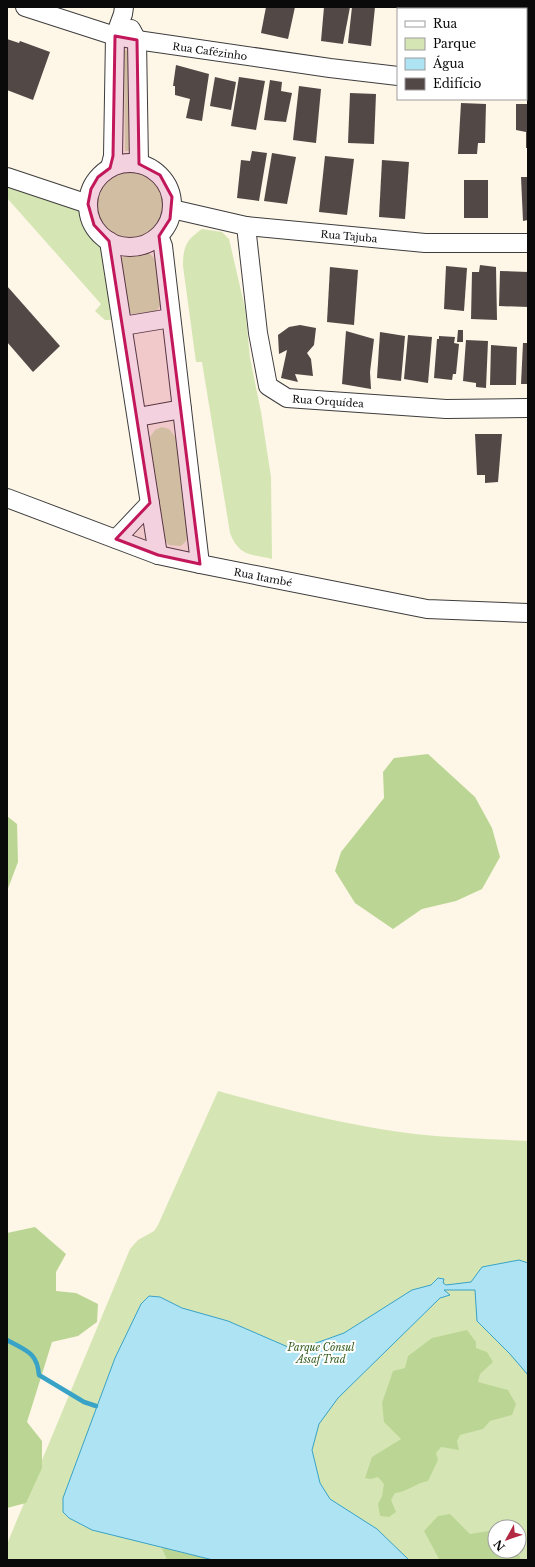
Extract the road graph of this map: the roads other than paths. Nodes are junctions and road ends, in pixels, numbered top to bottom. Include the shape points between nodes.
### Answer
1 (26, 7) edge
2 (124, 11) edge
3 (115, 36) junction
4 (137, 40) junction
5 (397, 76) edge
6 (139, 164) junction
7 (110, 168) junction
8 (7, 177) edge
9 (88, 204) junction
10 (172, 209) junction
11 (246, 226) junction
12 (159, 236) junction
13 (109, 241) junction
14 (528, 243) edge
15 (171, 318) junction
16 (123, 326) junction
17 (528, 408) edge
18 (182, 409) junction
19 (138, 417) junction
20 (7, 498) edge
21 (150, 503) junction
22 (116, 539) junction
23 (158, 555) junction
24 (200, 564) junction
25 (528, 613) edge

1 - 3 street, Rua Cafézinho
2 - 3 street
2 - 4 street
3 - 4 street, Rua Cafézinho
3 - 7 street via 113,156
4 - 5 street, Rua Cafézinho
4 - 6 street
6 - 7 street via 119,164
6 - 10 street via 151,168 164,180 172,197
7 - 9 street via 98,177 91,189
8 - 9 street
9 - 13 street via 94,226
10 - 11 street, Rua Tajuba
10 - 12 street via 170,219
11 - 14 street, Rua Tajuba via 425,243
11 - 17 street, Rua Orquídea via 258,333 268,386 287,398 446,409
12 - 13 street via 148,243 135,246 122,246
12 - 15 street via 163,246
13 - 16 street
15 - 16 street
15 - 18 street
16 - 19 street
18 - 19 street
18 - 24 street
19 - 21 street
20 - 22 street, Rua Itambé
21 - 22 street
21 - 23 street
22 - 23 street, Rua Itambé
23 - 24 street, Rua Itambé
24 - 25 street, Rua Itambé via 427,609

